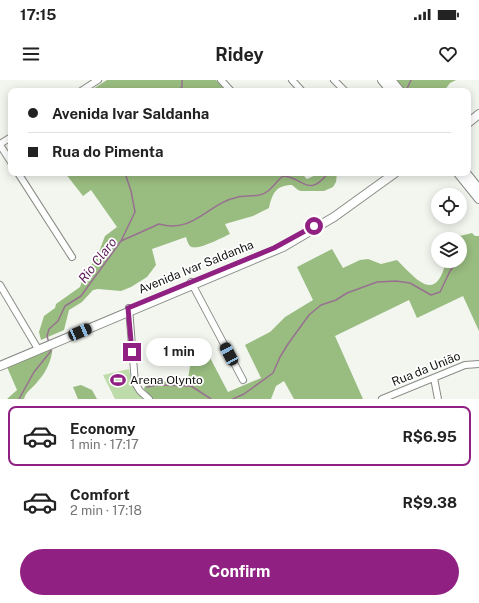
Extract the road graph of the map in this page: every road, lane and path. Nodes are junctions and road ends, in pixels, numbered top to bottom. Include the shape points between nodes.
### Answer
1 (98, 80) edge
2 (221, 80) edge
3 (292, 80) edge
4 (334, 80) edge
5 (382, 80) edge
6 (391, 80) edge
7 (86, 88) edge
8 (228, 88) edge
9 (299, 88) edge
10 (341, 88) edge
11 (389, 88) edge
12 (398, 88) edge
13 (0, 144) edge
14 (8, 157) edge
15 (20, 176) edge
16 (385, 176) edge
17 (391, 176) edge
18 (462, 176) edge
19 (463, 176) edge
20 (479, 189) edge
21 (479, 199) edge
22 (72, 257) dead end
23 (192, 283) junction
24 (0, 286) edge
25 (129, 309) junction
26 (40, 346) junction
27 (0, 362) edge
28 (479, 364) edge
29 (0, 366) edge
30 (434, 378) junction
31 (243, 380) dead end
32 (149, 399) edge
33 (382, 399) edge
34 (438, 399) edge

1 - 7 street
2 - 8 street
3 - 9 street
4 - 10 street
5 - 11 main road
6 - 12 main road
13 - 14 street
15 - 22 street
16 - 23 main road, Avenida Ivar Saldanha via 333,214 282,244
17 - 23 main road, Avenida Ivar Saldanha via 334,217 283,247
18 - 21 main road
19 - 20 main road
23 - 25 main road, Avenida Ivar Saldanha
23 - 31 street
24 - 26 street
25 - 26 main road, Avenida Ivar Saldanha
25 - 32 street via 135,383
26 - 27 main road, Avenida Ivar Saldanha
26 - 29 main road, Avenida Ivar Saldanha
28 - 30 street, Rua da União via 465,365
30 - 33 street, Rua da União
30 - 34 street

